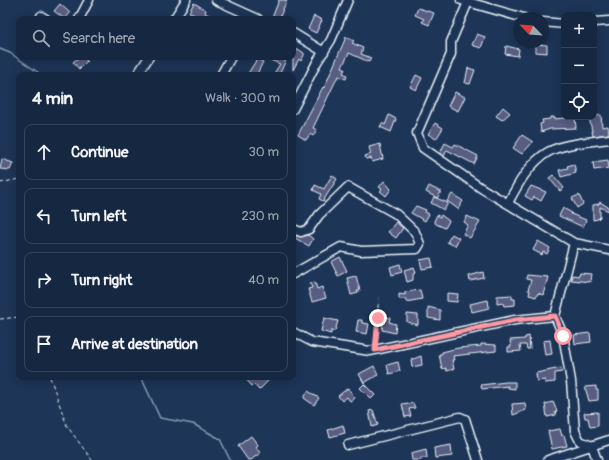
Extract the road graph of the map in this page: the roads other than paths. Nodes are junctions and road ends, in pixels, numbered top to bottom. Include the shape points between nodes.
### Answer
1 (89, 0) edge
2 (186, 0) edge
3 (216, 0) edge
4 (348, 0) edge
5 (464, 1) edge
6 (513, 15) edge
7 (80, 16) edge
8 (176, 16) edge
9 (251, 16) edge
10 (609, 21) edge
11 (597, 22) edge
12 (549, 23) edge
13 (561, 24) edge
14 (296, 35) edge
15 (324, 52) junction
16 (147, 60) edge
17 (230, 60) edge
18 (139, 72) edge
19 (223, 72) edge
20 (296, 103) edge
21 (609, 139) edge
22 (508, 203) junction
23 (296, 230) edge
24 (574, 243) junction
25 (609, 250) edge
26 (296, 272) edge
27 (555, 316) junction
28 (296, 334) edge
29 (609, 440) edge
30 (348, 445) dead end
31 (592, 446) junction
32 (551, 459) edge
33 (478, 460) edge
34 (597, 460) edge

1 - 7 street
2 - 8 street
3 - 9 street
4 - 15 street
5 - 6 street
5 - 22 street via 451,42 451,54 417,133 423,148 446,166
10 - 11 street
12 - 13 street
14 - 15 street
15 - 20 street
16 - 18 street
17 - 19 street
21 - 22 street via 548,152 530,169
22 - 24 street
23 - 26 street via 309,230 319,215 348,187 396,214 420,240 415,249 361,251 341,247
24 - 25 street
24 - 27 street
27 - 28 street via 515,320 370,351 312,342
27 - 31 street via 563,336 570,373 575,431 580,441
29 - 31 street
30 - 33 street via 460,418 466,419
31 - 32 street
31 - 34 street

